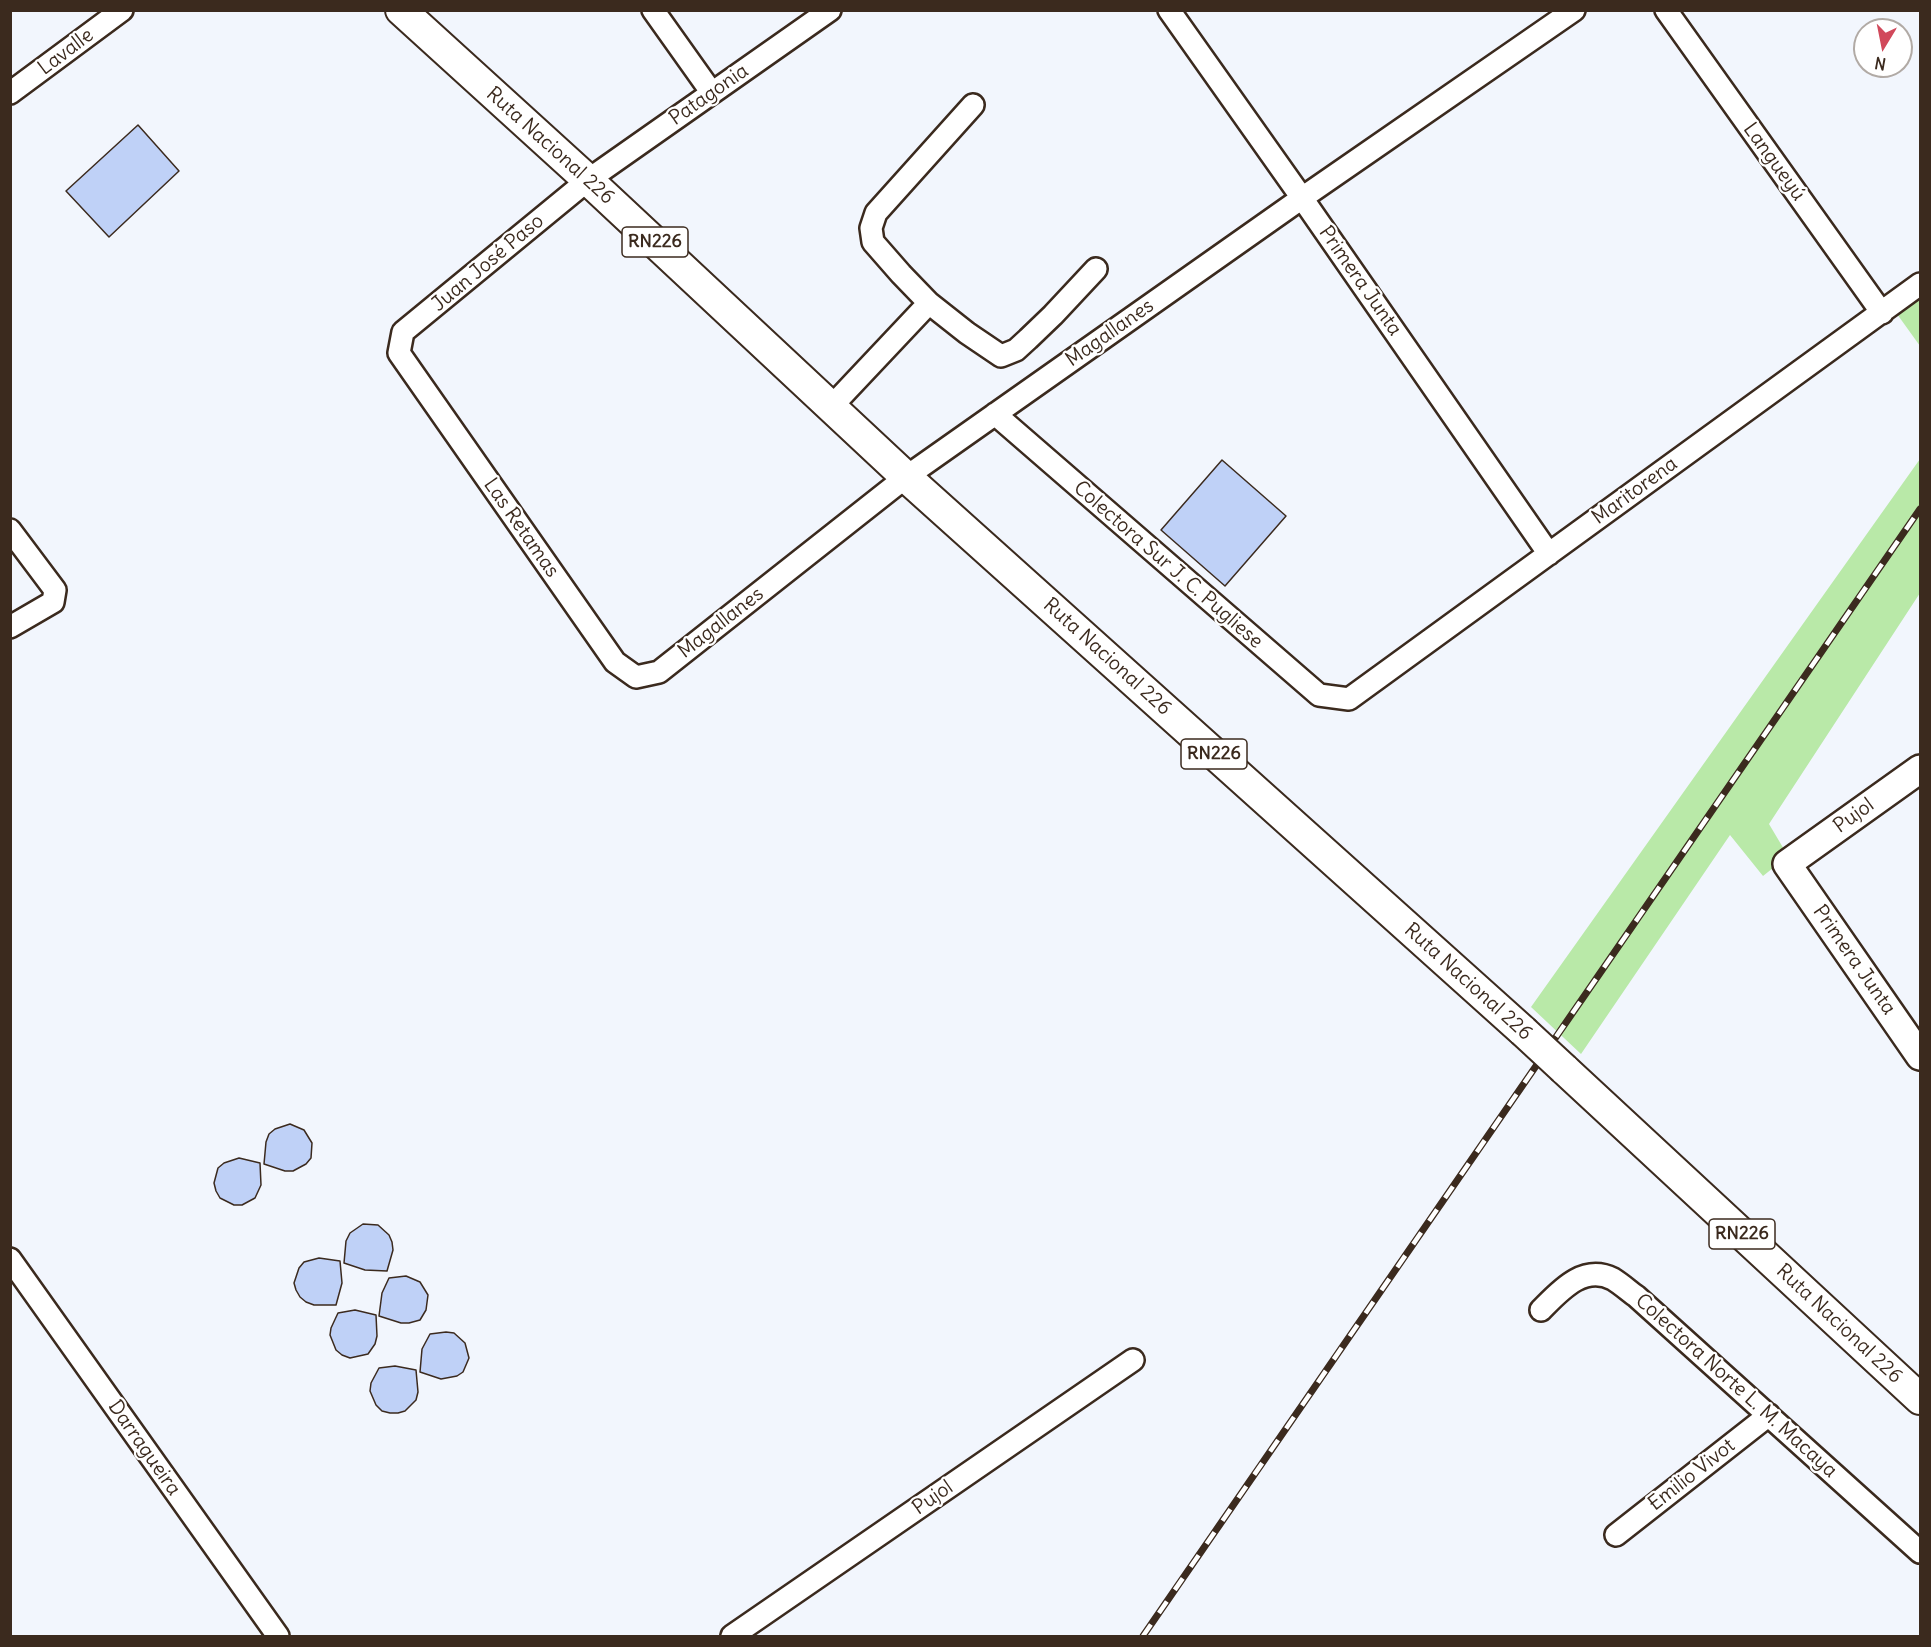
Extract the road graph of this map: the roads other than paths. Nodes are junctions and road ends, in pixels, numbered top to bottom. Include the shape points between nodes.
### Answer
1 (122, 10) edge
2 (401, 10) edge
3 (653, 10) edge
4 (830, 10) edge
5 (1169, 10) edge
6 (1574, 10) edge
7 (1666, 10) edge
8 (10, 93) edge
9 (712, 93) junction
10 (972, 105) dead end
11 (588, 180) junction
12 (1302, 198) junction
13 (1096, 268) dead end
14 (1920, 284) edge
15 (929, 303) junction
16 (1882, 313) junction
17 (399, 353) joint
18 (831, 407) junction
19 (995, 414) junction
20 (906, 477) junction
21 (10, 530) edge
22 (1549, 554) junction
23 (10, 627) edge
24 (659, 672) joint
25 (1349, 699) joint
26 (1920, 769) edge
27 (1787, 864) joint
28 (1920, 1056) edge
29 (10, 1259) edge
30 (1540, 1310) dead end
31 (1133, 1360) dead end
32 (1920, 1399) edge
33 (1769, 1415) junction
34 (1616, 1535) dead end
35 (1920, 1552) edge
36 (278, 1636) edge
37 (732, 1636) edge

1 - 8 street, Lavalle
2 - 11 highway, Ruta Nacional 226 / RN226
3 - 9 street
4 - 9 street, Patagonia
5 - 12 street, Primera Junta
6 - 12 street, Magallanes
7 - 16 street, Langueyú
9 - 11 street, Patagonia
10 - 15 street via 876,213 871,228 873,242
11 - 17 street, Juan José Paso via 404,332
11 - 18 highway, Ruta Nacional 226 / RN226
12 - 19 street, Magallanes
12 - 22 street, Primera Junta
13 - 15 street via 1022,345 1001,356
14 - 16 street, Maritorena
15 - 18 street
16 - 22 street, Maritorena
17 - 24 street, Las Retamas via 615,662 636,677
18 - 20 highway, Ruta Nacional 226 / RN226
19 - 20 street, Magallanes
19 - 25 street, Colectora Sur J. C. Pugliese via 1319,695
20 - 24 street, Magallanes
20 - 32 highway, Ruta Nacional 226 / RN226, bridge via 1523,1031
21 - 23 street via 56,590 53,602
22 - 25 street, Maritorena
26 - 27 main road, Pujol
27 - 28 main road, Primera Junta
29 - 36 street, Darragueira
30 - 33 street, Colectora Norte L. M. Macaya via 1571,1281 1597,1274 1613,1280
31 - 37 street, Pujol
33 - 34 street, Emilio Vivot
33 - 35 street, Colectora Norte L. M. Macaya

